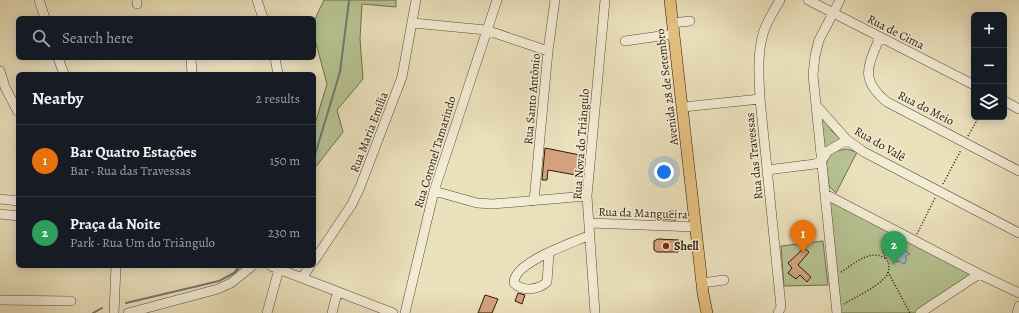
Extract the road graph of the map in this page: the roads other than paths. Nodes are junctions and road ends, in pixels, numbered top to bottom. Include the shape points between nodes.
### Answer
1 (39, 0) edge
2 (257, 0) edge
3 (416, 0) edge
4 (497, 0) edge
5 (555, 0) edge
6 (605, 0) edge
7 (670, 0) edge
8 (780, 0) edge
9 (808, 0) edge
10 (840, 0) edge
11 (832, 13) junction
12 (44, 16) edge
13 (262, 16) edge
14 (690, 21) dead end
15 (413, 23) junction
16 (673, 28) junction
17 (486, 30) junction
18 (880, 37) junction
19 (626, 41) dead end
20 (548, 52) junction
21 (59, 60) edge
22 (191, 60) edge
23 (275, 60) edge
24 (0, 71) edge
25 (63, 72) edge
26 (192, 72) edge
27 (278, 72) edge
28 (972, 84) edge
29 (760, 99) junction
30 (1007, 103) edge
31 (816, 105) junction
32 (16, 107) edge
33 (683, 107) junction
34 (1019, 109) edge
35 (846, 140) junction
36 (822, 160) junction
37 (767, 170) junction
38 (1019, 171) edge
39 (434, 191) junction
40 (825, 194) junction
41 (587, 196) junction
42 (0, 199) edge
43 (16, 201) edge
44 (534, 201) junction
45 (0, 214) edge
46 (16, 216) edge
47 (590, 223) junction
48 (696, 226) junction
49 (1019, 233) edge
50 (590, 235) junction
51 (549, 253) junction
52 (316, 258) edge
53 (116, 268) edge
54 (250, 268) edge
55 (275, 268) edge
56 (309, 268) edge
57 (979, 274) junction
58 (302, 278) junction
59 (724, 280) dead end
60 (702, 283) junction
61 (1019, 292) edge
62 (337, 293) junction
63 (0, 300) edge
64 (71, 301) dead end
65 (1019, 306) edge
66 (837, 311) edge
67 (114, 313) edge
68 (128, 313) edge
69 (267, 313) edge
70 (332, 313) edge
71 (393, 313) edge
72 (404, 313) edge
73 (596, 313) edge
74 (707, 313) edge
75 (778, 313) edge
76 (920, 313) edge
77 (1017, 313) edge

1 - 12 street
2 - 13 street
3 - 15 street, Rua Maria Emília
4 - 17 street, Rua Coronel Tamarindo
5 - 20 street, Rua Santo Antônio
6 - 41 street, Rua Nova do Triângulo
7 - 16 main road, Avenida 28 de Setembro
8 - 29 street, Rua das Travessas via 763,32 760,51
9 - 11 street, Rua de Cima
10 - 11 street
11 - 18 street, Rua de Cima
11 - 31 street via 819,40 815,56 813,75
14 - 16 street
15 - 17 street
15 - 52 street, Rua Maria Emília via 402,77 360,187 352,204
16 - 19 street
16 - 33 main road, Avenida 28 de Setembro
17 - 20 street
17 - 39 street, Rua Coronel Tamarindo
18 - 28 street, Rua de Cima
18 - 38 street, Rua do Meio via 868,70 868,80 875,91 887,102
20 - 44 street, Rua Santo Antônio
21 - 25 street
22 - 26 street
23 - 27 street
24 - 32 street
29 - 33 street
29 - 37 street, Rua das Travessas
30 - 34 street
31 - 35 street, Rua do Valê
31 - 36 street
33 - 48 main road, Avenida 28 de Setembro
35 - 36 street via 828,151
35 - 49 street, Rua do Valê via 864,152
36 - 37 street via 812,165
36 - 40 street
37 - 75 street, Rua das Travessas via 782,307
39 - 44 street via 477,203
39 - 72 street, Rua Coronel Tamarindo
40 - 57 street
40 - 66 street
41 - 44 street
41 - 47 street, Rua Nova do Triângulo
42 - 43 street
45 - 46 street
47 - 48 street, Rua da Mangueira
47 - 50 street, Rua Nova do Triângulo
48 - 60 main road, Avenida 28 de Setembro
50 - 51 street
50 - 73 street, Rua Nova do Triângulo
51 - 51 street via 531,262 516,274 514,283 518,287 532,289 547,282
53 - 67 street
54 - 68 street via 231,284 218,289
55 - 58 street
55 - 69 street
56 - 58 street
57 - 61 street
57 - 76 street
58 - 62 street
59 - 60 street
60 - 74 main road, Avenida 28 de Setembro
62 - 70 street
62 - 71 street
63 - 64 street
65 - 77 street

